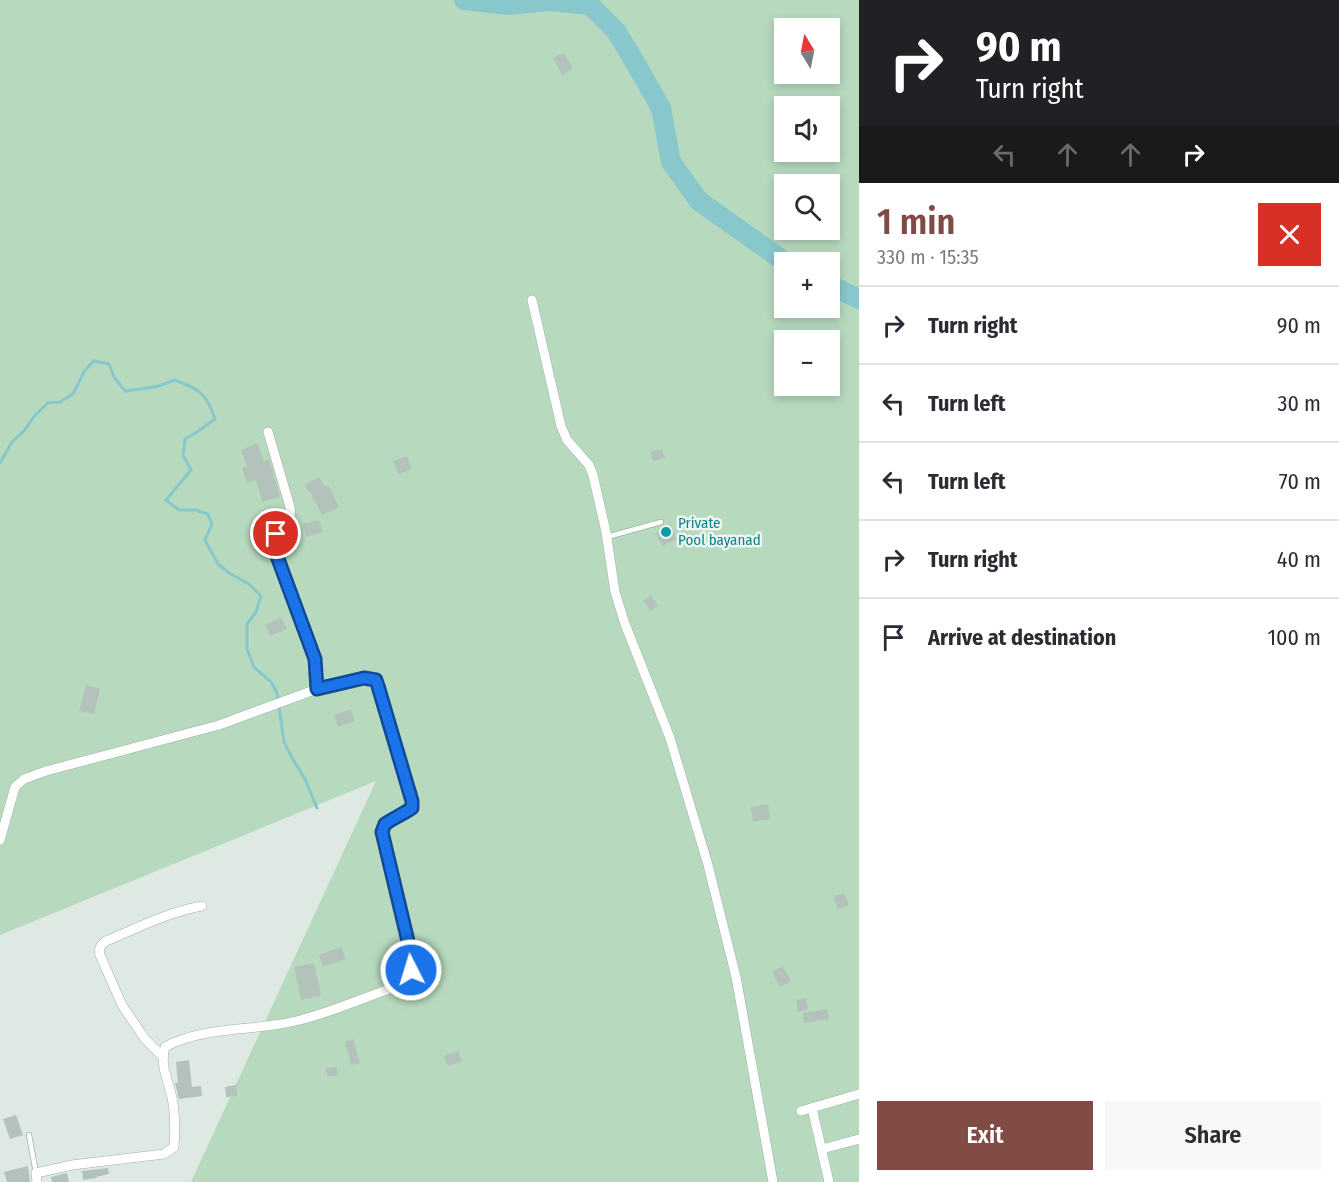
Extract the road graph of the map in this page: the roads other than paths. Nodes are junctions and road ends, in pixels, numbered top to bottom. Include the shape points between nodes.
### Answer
1 (532, 300) dead end
2 (268, 432) dead end
3 (661, 522) dead end
4 (607, 537) junction
5 (317, 689) junction
6 (0, 840) edge
7 (202, 906) dead end
8 (162, 1056) junction
9 (859, 1094) edge
10 (813, 1108) junction
11 (801, 1111) dead end
12 (29, 1136) dead end
13 (859, 1139) edge
14 (822, 1149) junction
15 (37, 1178) edge
16 (773, 1182) edge
17 (829, 1182) edge

1 - 4 street via 561,426 567,440 589,465
2 - 5 street via 291,516 276,534 274,548 315,659
3 - 4 lane
4 - 16 street via 615,592 670,738 708,865 735,977
5 - 6 street via 219,725 24,779 15,787
5 - 8 street via 364,678 376,680 412,801 412,808 385,824 382,832 412,958 411,970 392,988 300,1020 176,1041 165,1047
7 - 8 street via 166,915 106,941 99,950 122,1005
8 - 15 street via 173,1103 174,1147 164,1154 72,1165
9 - 10 street
10 - 11 street
10 - 14 street
12 - 15 lane
13 - 14 street
14 - 17 street

